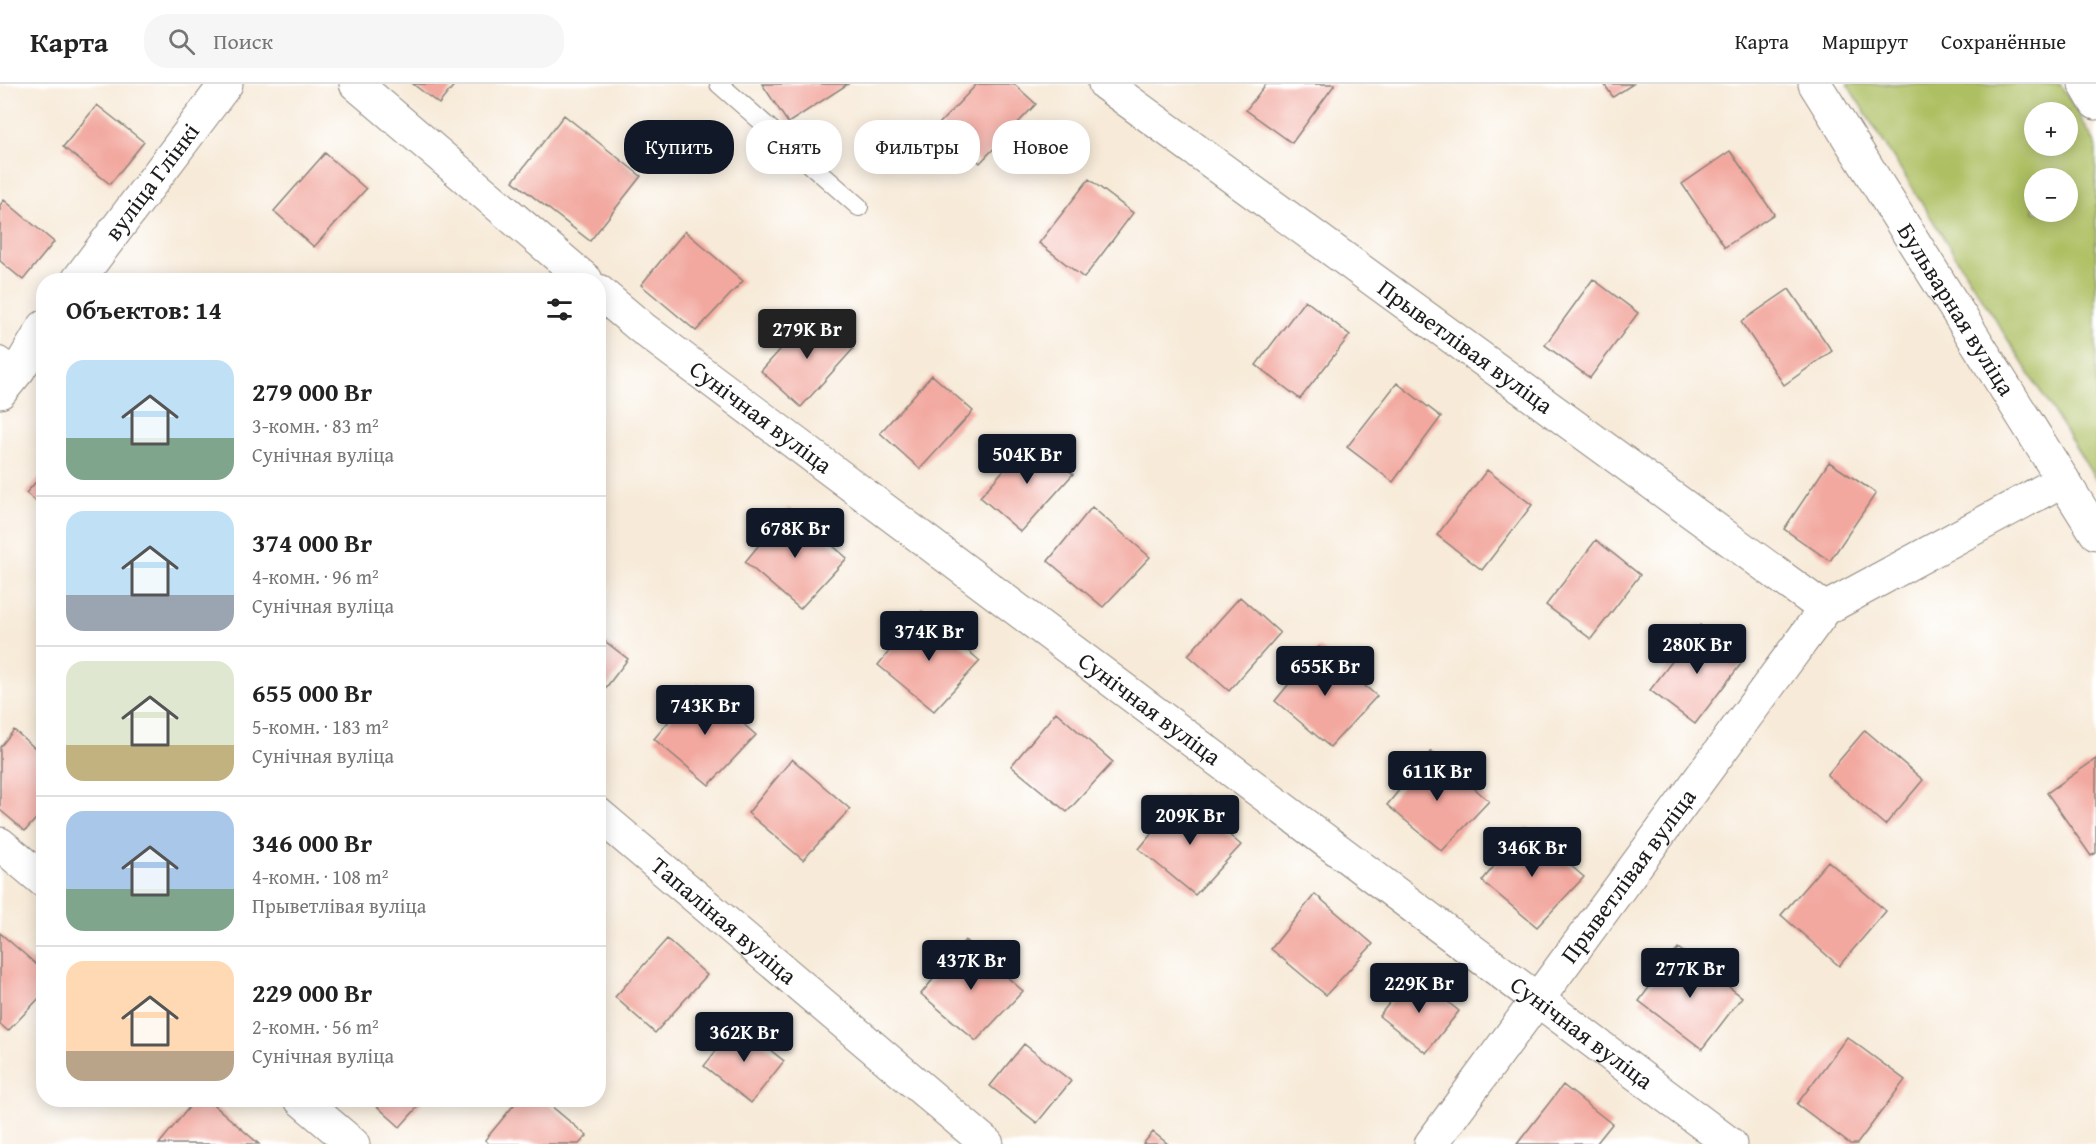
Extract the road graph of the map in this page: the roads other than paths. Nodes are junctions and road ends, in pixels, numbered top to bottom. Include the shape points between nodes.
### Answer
1 (226, 84) edge
2 (356, 84) edge
3 (719, 84) edge
4 (1105, 84) edge
5 (1815, 84) edge
6 (2085, 84) edge
7 (2096, 103) edge
8 (859, 207) dead end
9 (83, 273) edge
10 (578, 273) edge
11 (606, 298) edge
12 (36, 342) edge
13 (6, 372) edge
14 (2062, 480) junction
15 (2096, 533) edge
16 (1826, 609) junction
17 (606, 821) edge
18 (0, 844) edge
19 (36, 874) edge
20 (1538, 1002) junction
21 (309, 1107) edge
22 (353, 1144) edge
23 (987, 1144) edge
24 (1431, 1144) edge
25 (1730, 1144) edge

1 - 9 street, вуліца Глінкі
2 - 10 street
3 - 8 lane
4 - 16 street, Прыветлівая вуліца
5 - 14 street, Бульварная вуліца
6 - 7 street
11 - 20 street, Сунічная вуліца
12 - 13 street
14 - 15 street, Бульварная вуліца
14 - 16 street, Прыветлівая вуліца
16 - 20 street, Прыветлівая вуліца
17 - 23 street, Тапаліная вуліца
18 - 19 street
20 - 24 street, Прыветлівая вуліца
20 - 25 street, Сунічная вуліца
21 - 22 street

